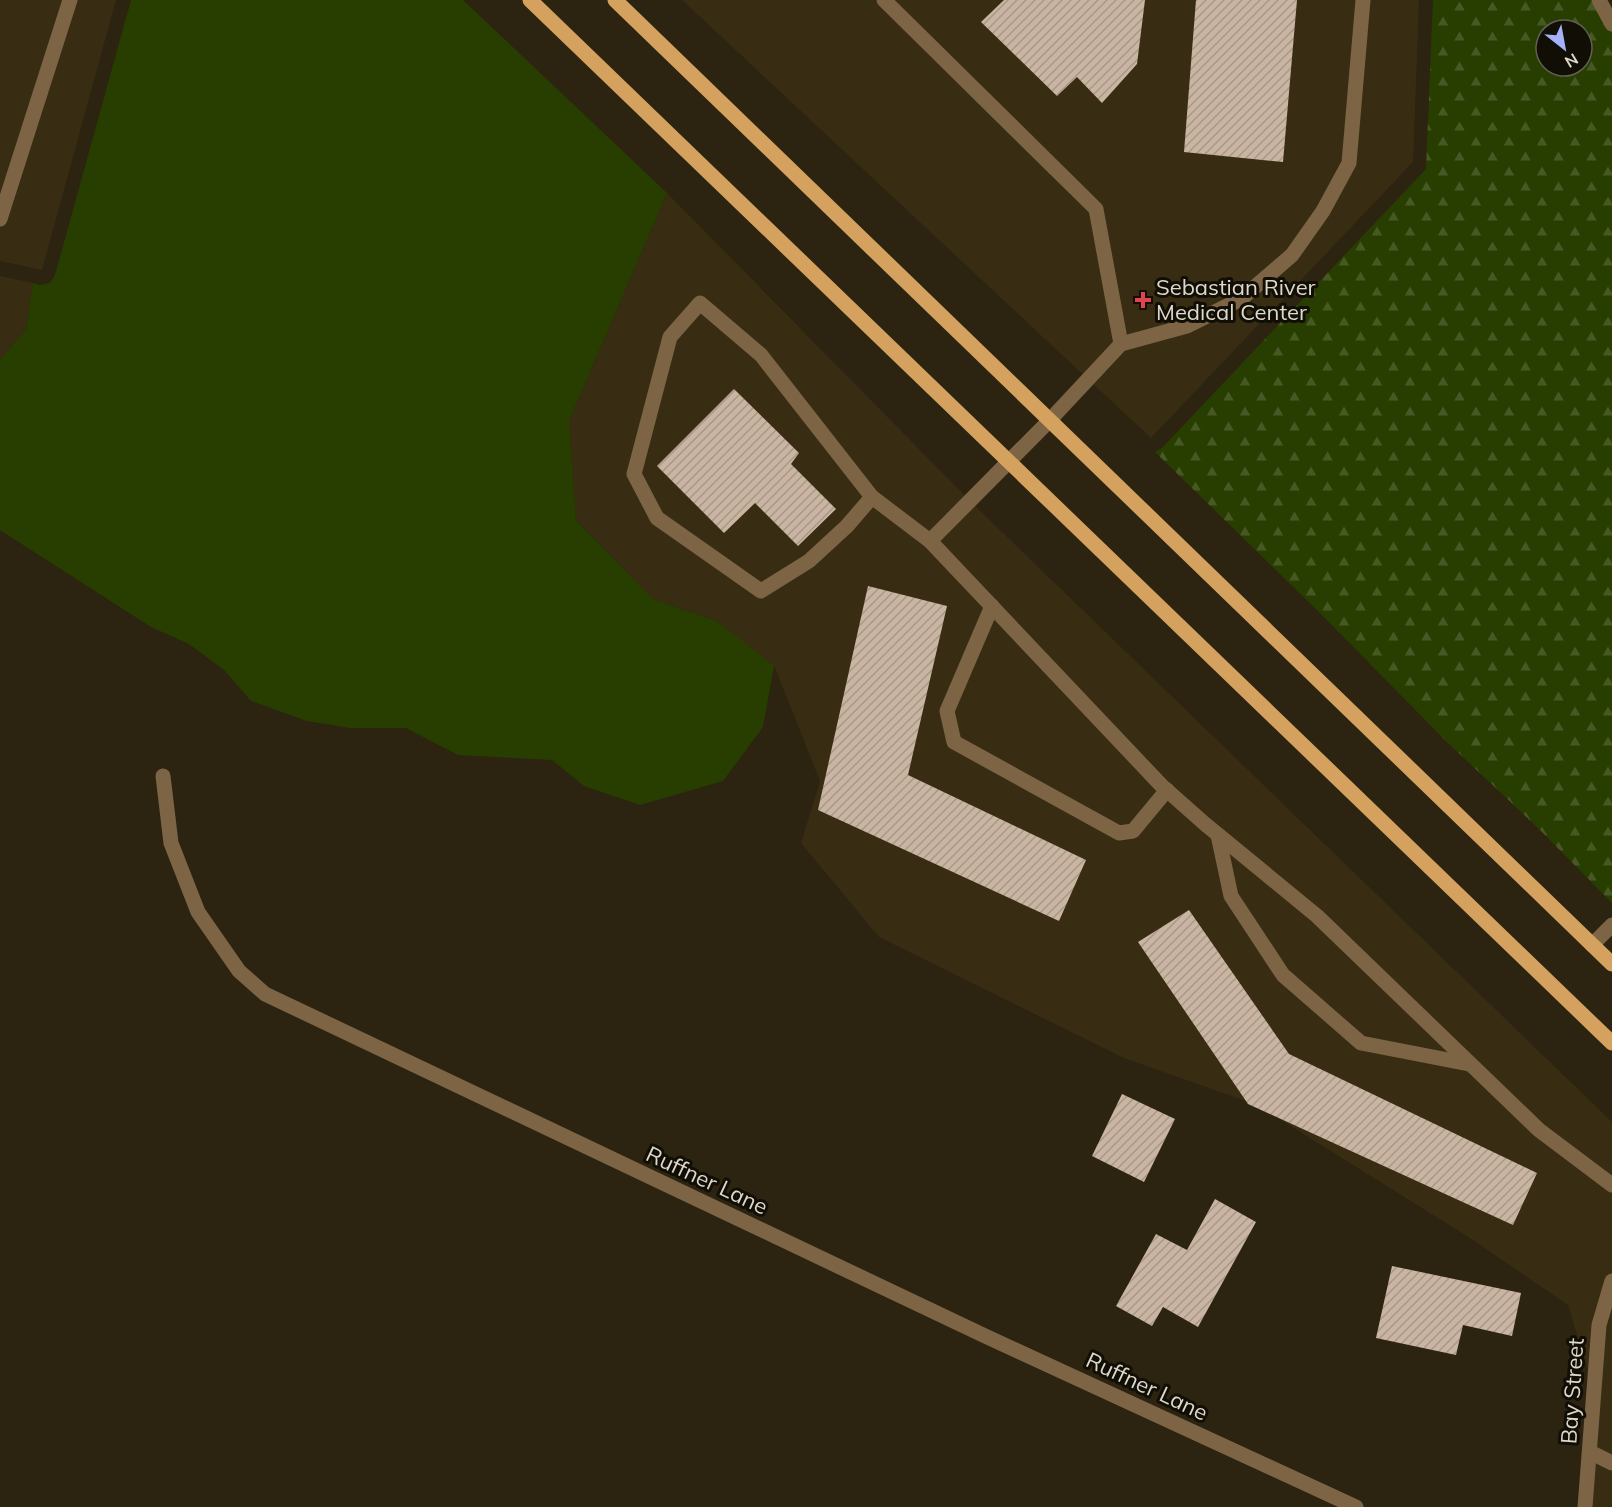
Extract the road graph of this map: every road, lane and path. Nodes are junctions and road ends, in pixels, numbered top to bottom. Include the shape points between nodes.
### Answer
1 (70, 0) edge
2 (530, 0) edge
3 (615, 0) edge
4 (884, 0) edge
5 (1363, 0) edge
6 (1599, 0) edge
7 (1612, 24) edge
8 (0, 219) edge
9 (1121, 344) junction
10 (1049, 421) junction
11 (1008, 461) junction
12 (872, 496) junction
13 (930, 541) junction
14 (992, 606) junction
15 (162, 776) dead end
16 (1167, 790) junction
17 (1218, 835) junction
18 (1612, 925) edge
19 (1592, 945) junction
20 (1612, 964) edge
21 (1612, 1043) edge
22 (1469, 1064) junction
23 (1612, 1185) edge
24 (1612, 1281) edge
25 (1590, 1452) junction
26 (1612, 1463) edge
27 (1356, 1507) edge
28 (1585, 1507) edge

1 - 8 street
2 - 11 main road
3 - 10 main road
4 - 9 street via 1096,209
5 - 9 street via 1349,163 1323,212 1292,255 1240,299 1187,326
6 - 7 street
9 - 10 street
10 - 11 street
10 - 19 main road
11 - 13 street
11 - 21 main road
12 - 12 street via 809,561 761,591 657,518 634,474 670,337 700,303 761,355
12 - 13 street
13 - 14 street
14 - 16 street
14 - 16 street via 947,711 954,742 1119,833 1133,831
15 - 27 street, Ruffner Lane via 171,843 198,912 239,971 265,994 983,1335
16 - 17 street
17 - 22 street via 1317,916
17 - 22 street via 1231,896 1283,975 1361,1043
18 - 19 street
19 - 20 main road
22 - 23 street via 1539,1130
24 - 25 street, Bay Street via 1599,1325
25 - 26 street
25 - 28 street, Bay Street

